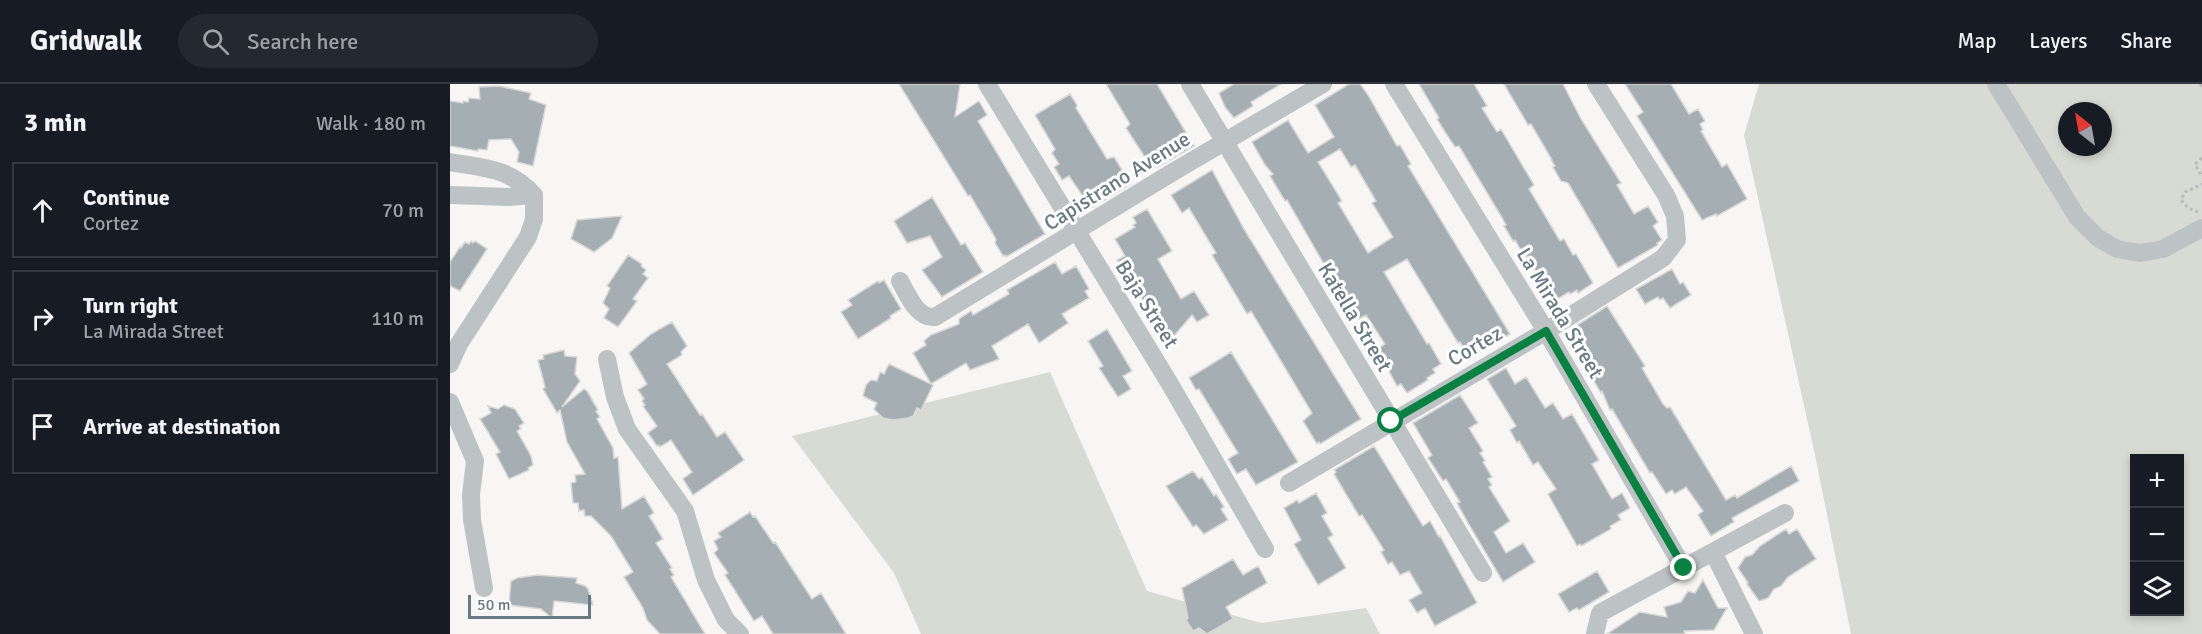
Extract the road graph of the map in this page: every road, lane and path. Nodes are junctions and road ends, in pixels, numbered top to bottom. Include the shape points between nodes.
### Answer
1 (987, 84) edge
2 (1190, 84) edge
3 (1323, 84) edge
4 (1394, 84) edge
5 (1596, 84) edge
6 (1996, 84) edge
7 (1224, 141) junction
8 (2202, 158) edge
9 (450, 162) edge
10 (2202, 177) edge
11 (2202, 184) edge
12 (450, 195) edge
13 (534, 195) junction
14 (2202, 212) edge
15 (2202, 228) edge
16 (1076, 232) junction
17 (900, 281) dead end
18 (1546, 331) junction
19 (607, 359) dead end
20 (450, 364) edge
21 (450, 402) edge
22 (1391, 421) junction
23 (1289, 483) dead end
24 (1785, 513) dead end
25 (1264, 549) dead end
26 (1713, 552) junction
27 (1684, 568) junction
28 (1483, 573) dead end
29 (484, 588) dead end
30 (740, 634) edge
31 (1595, 634) edge
32 (1754, 634) edge

1 - 16 street, Baja Street
2 - 7 street, Katella Street
3 - 7 street, Capistrano Avenue
4 - 18 street, La Mirada Street
5 - 18 street, Cortez via 1666,195 1676,216 1677,240 1663,258
6 - 15 street via 2077,217 2098,238 2117,249 2140,253 2163,249
7 - 16 street, Capistrano Avenue
7 - 22 street, Katella Street
8 - 10 path via 2195,164
9 - 13 street via 503,171
11 - 14 path via 2185,192 2181,200 2190,210
12 - 13 street
13 - 20 street via 534,219 528,237
16 - 17 street, Capistrano Avenue via 935,317 921,314
16 - 25 street, Baja Street via 1170,384
18 - 22 street, Cortez
18 - 27 street, La Mirada Street
19 - 30 street via 615,398 627,429 685,511 705,580 726,620
21 - 29 street via 475,461 472,520
22 - 23 street, Cortez
22 - 28 street, Katella Street
24 - 26 street
26 - 27 street
26 - 32 street
27 - 31 street via 1600,614

